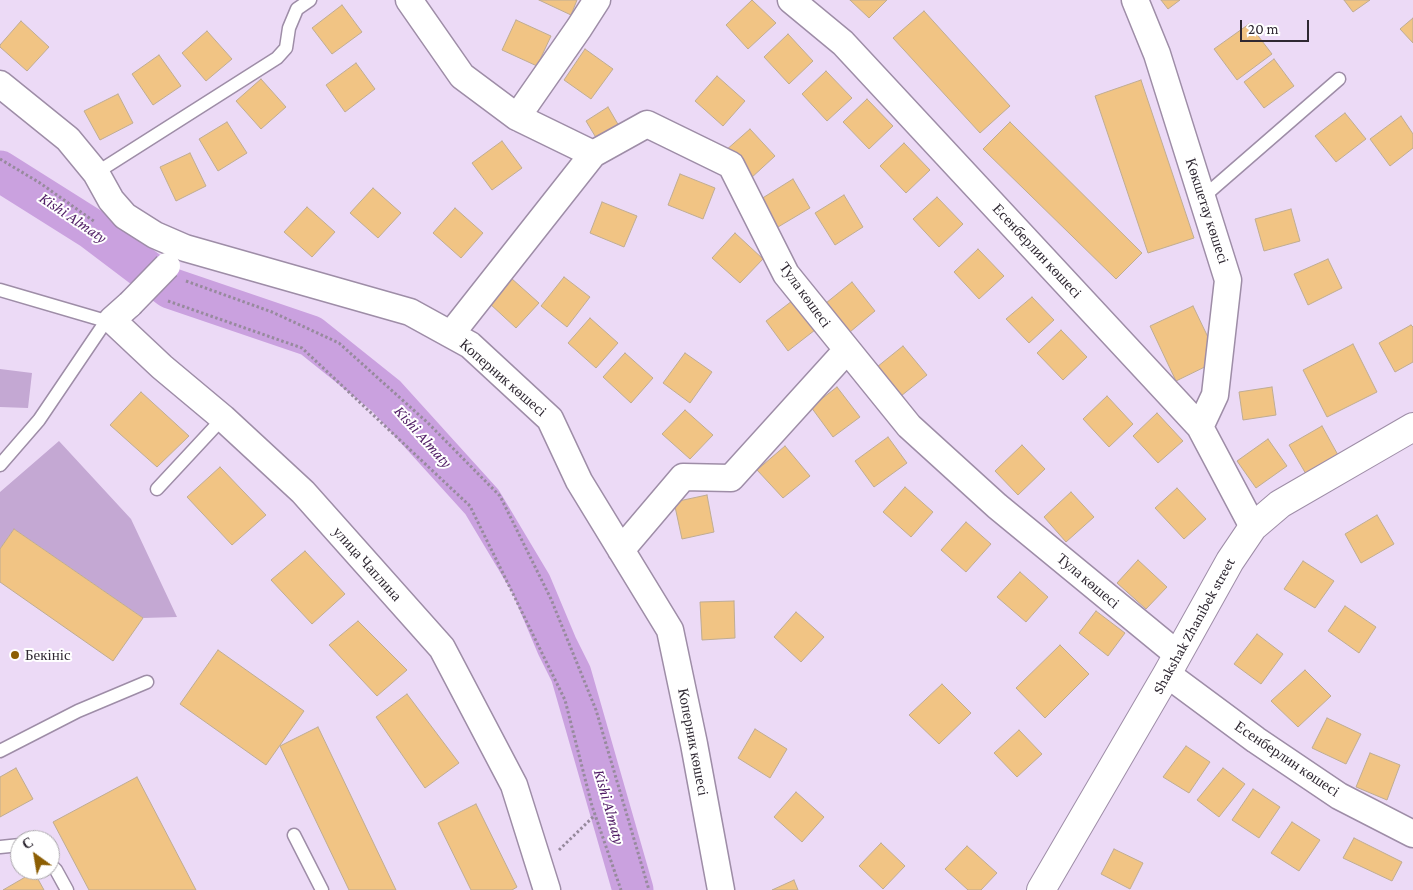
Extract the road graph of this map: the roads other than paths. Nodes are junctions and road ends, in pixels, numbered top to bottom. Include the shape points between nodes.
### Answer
1 (310, 0) edge
2 (409, 0) edge
3 (597, 0) edge
4 (791, 0) edge
5 (1134, 0) edge
6 (1339, 79) dead end
7 (0, 84) edge
8 (517, 117) junction
9 (593, 154) junction
10 (96, 173) junction
11 (1202, 198) junction
12 (179, 265) junction
13 (0, 290) edge
14 (116, 315) junction
15 (451, 334) junction
16 (847, 350) junction
17 (223, 418) junction
18 (1413, 426) edge
19 (1200, 428) junction
20 (0, 465) edge
21 (156, 489) dead end
22 (1253, 527) junction
23 (621, 550) junction
24 (1172, 664) junction
25 (147, 682) dead end
26 (0, 751) edge
27 (1413, 834) edge
28 (294, 835) dead end
29 (60, 877) edge
30 (67, 890) edge
31 (322, 890) edge
32 (547, 890) edge
33 (721, 890) edge
34 (1041, 890) edge

1 - 10 lane via 297,9 289,28 286,48 277,58
2 - 8 street via 462,76
3 - 8 street
4 - 19 street, Есенберлин көшесі via 843,43
5 - 11 street, Көкшетау көшесі via 1156,54
6 - 11 lane
7 - 10 street, Коперник көшесі via 68,140
8 - 9 street
9 - 15 street
9 - 16 street, Тула көшесі via 647,124 731,165 786,274
10 - 12 street, Коперник көшесі via 111,200 125,216 155,235
11 - 19 street, Көкшетау көшесі via 1228,280 1215,395
12 - 14 street, bridge
12 - 15 street, Коперник көшесі via 410,312
13 - 14 lane
14 - 17 street, улица Чаплина via 162,367
14 - 20 lane via 39,420
15 - 23 street, Коперник көшесі via 470,345 550,419 579,481
16 - 23 street via 731,478 683,478
16 - 24 street, Тула көшесі via 909,426
17 - 21 lane
17 - 32 street, улица Чаплина via 303,492 442,648 514,785
18 - 22 main road, Shakshak Zhanibek street via 1280,504
19 - 22 street, Есенберлин көшесі
22 - 24 main road, Shakshak Zhanibek street
23 - 33 street, Коперник көшесі via 670,630
24 - 27 street, Есенберлин көшесі via 1256,740 1339,796
24 - 34 main road, Shakshak Zhanibek street
25 - 26 lane via 78,711
28 - 31 lane
29 - 30 lane

